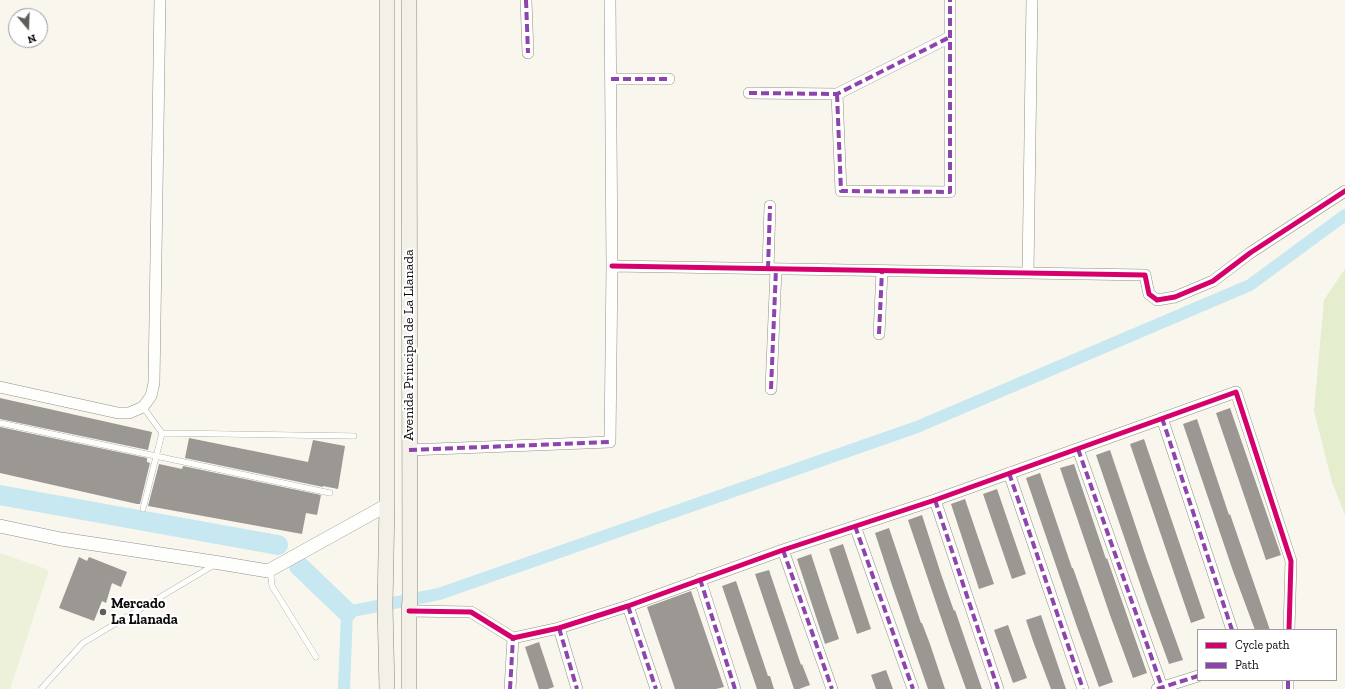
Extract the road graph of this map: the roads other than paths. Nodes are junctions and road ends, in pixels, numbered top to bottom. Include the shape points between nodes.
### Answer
1 (160, 0) edge
2 (387, 0) edge
3 (409, 0) edge
4 (526, 0) edge
5 (610, 0) edge
6 (950, 0) edge
7 (1032, 0) edge
8 (950, 37) junction
9 (528, 52) dead end
10 (611, 79) junction
11 (669, 79) dead end
12 (749, 93) dead end
13 (837, 94) junction
14 (1345, 191) edge
15 (770, 206) dead end
16 (612, 266) junction
17 (772, 269) junction
18 (882, 271) junction
19 (1028, 273) junction
20 (879, 334) dead end
21 (0, 387) edge
22 (771, 389) dead end
23 (143, 407) junction
24 (1162, 418) junction
25 (0, 423) edge
26 (162, 434) junction
27 (354, 436) dead end
28 (1078, 448) junction
29 (409, 450) junction
30 (156, 457) junction
31 (1009, 473) junction
32 (409, 483) junction
33 (330, 493) dead end
34 (935, 500) junction
35 (387, 505) junction
36 (143, 509) dead end
37 (409, 519) junction
38 (0, 526) edge
39 (855, 526) junction
40 (784, 550) junction
41 (220, 562) junction
42 (268, 571) junction
43 (700, 579) junction
44 (628, 606) junction
45 (409, 611) junction
46 (559, 628) junction
47 (1232, 629) edge
48 (1289, 629) edge
49 (513, 638) junction
50 (316, 657) dead end
51 (1197, 676) edge
52 (1159, 688) edge
53 (41, 689) edge
54 (386, 689) edge
55 (409, 689) edge
56 (510, 689) edge
57 (577, 689) edge
58 (656, 689) edge
59 (735, 689) edge
60 (832, 689) edge
61 (913, 689) edge
62 (998, 689) edge
63 (1083, 689) edge

1 - 23 street via 154,383 152,396
2 - 35 main road, Avenida Principal de La Llanada
3 - 29 main road, Avenida Principal de La Llanada
4 - 9 street
5 - 10 street
6 - 8 street
7 - 19 street
8 - 13 street
8 - 13 street via 950,192 841,191
10 - 11 street
10 - 16 street
12 - 13 street
14 - 19 street via 1250,253 1213,281 1175,297 1157,300 1149,294 1144,275
15 - 17 street
16 - 17 street
16 - 29 street via 610,442
17 - 18 street
17 - 22 street
18 - 19 street
18 - 20 street
21 - 23 street via 118,413 129,414
23 - 26 lane
24 - 28 street
24 - 47 street
24 - 48 street via 1236,392 1291,561
25 - 30 lane
26 - 27 lane
26 - 30 lane
28 - 31 street
28 - 52 street
29 - 32 main road, Avenida Principal de La Llanada
30 - 33 lane
30 - 36 lane
31 - 34 street
31 - 63 street
32 - 35 main road via 400,497
32 - 37 main road, Avenida Principal de La Llanada
34 - 39 street
34 - 62 street
35 - 37 main road via 399,507
35 - 42 street
35 - 54 main road, Avenida Principal de La Llanada via 384,605
37 - 45 main road, Avenida Principal de La Llanada
38 - 41 street via 61,539
39 - 40 street
39 - 61 street
40 - 43 street
40 - 60 street
41 - 42 street
41 - 53 lane via 83,643
42 - 50 lane via 272,586
43 - 44 street
43 - 59 street
44 - 46 street
44 - 58 street
45 - 49 street via 471,612
45 - 55 main road, Avenida Principal de La Llanada
46 - 49 street
46 - 57 street
49 - 56 street
51 - 52 street

